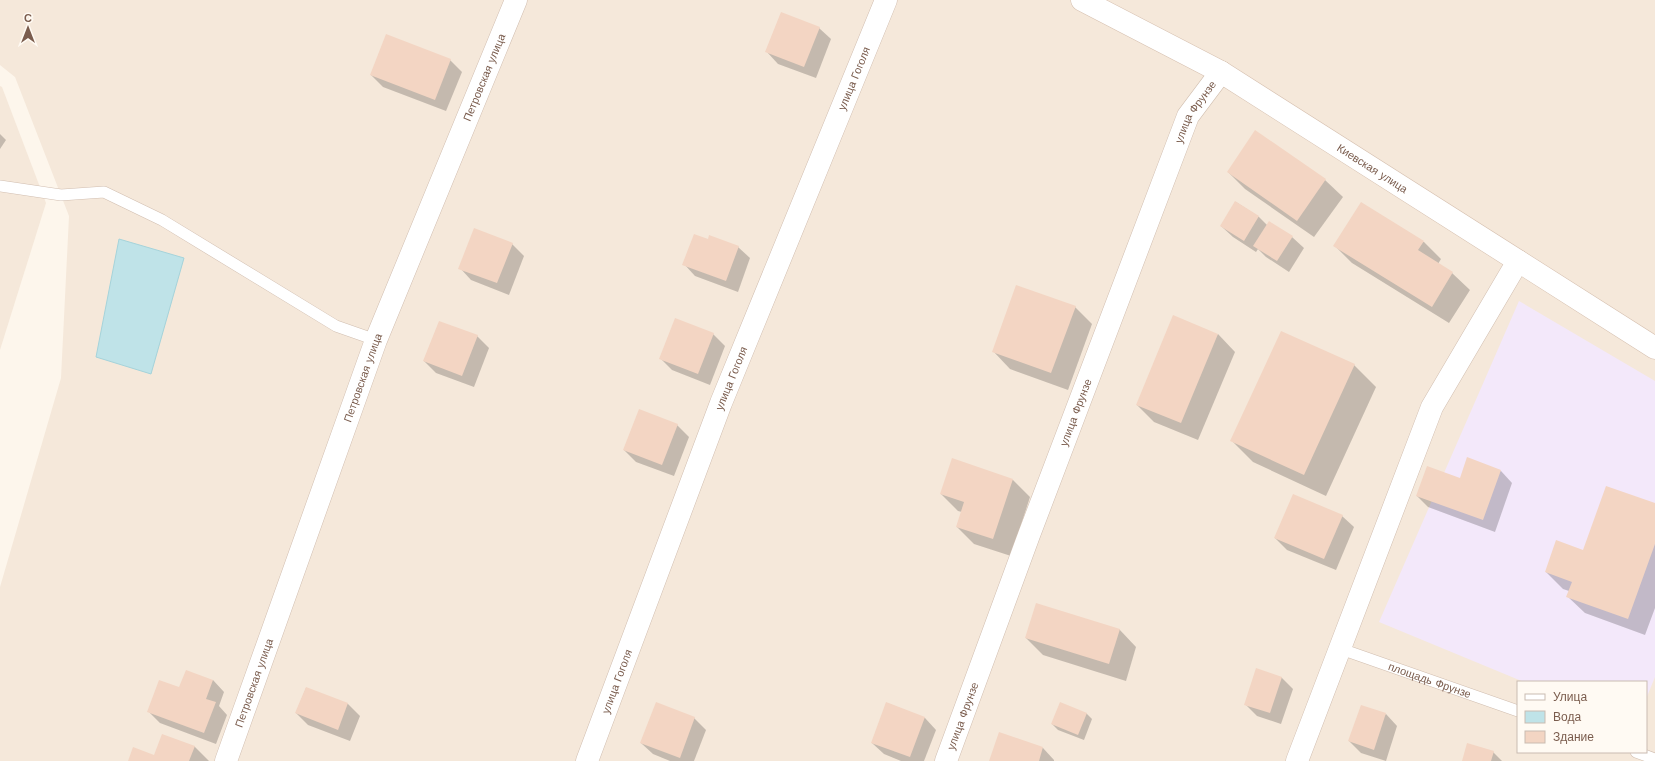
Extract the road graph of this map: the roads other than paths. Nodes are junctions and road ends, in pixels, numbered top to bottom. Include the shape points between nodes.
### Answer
1 (516, 0) edge
2 (886, 0) edge
3 (1082, 0) edge
4 (1221, 72) junction
5 (0, 186) edge
6 (1518, 262) junction
7 (376, 340) junction
8 (1655, 348) edge
9 (1341, 649) junction
10 (1517, 711) edge
11 (1639, 753) edge
12 (1655, 759) edge
13 (226, 761) edge
14 (587, 761) edge
15 (946, 761) edge
16 (1297, 761) edge

1 - 7 street, Петровская улица
2 - 14 street, улица Гоголя via 721,403
3 - 4 street, Киевская улица
4 - 6 street, Киевская улица
4 - 15 street, улица Фрунзе via 1188,116
5 - 7 lane via 61,195 104,192 162,220 336,326
6 - 8 street, Киевская улица
6 - 9 street via 1432,408
7 - 13 street, Петровская улица
9 - 10 lane, площадь Фрунзе
9 - 16 street
11 - 12 lane

